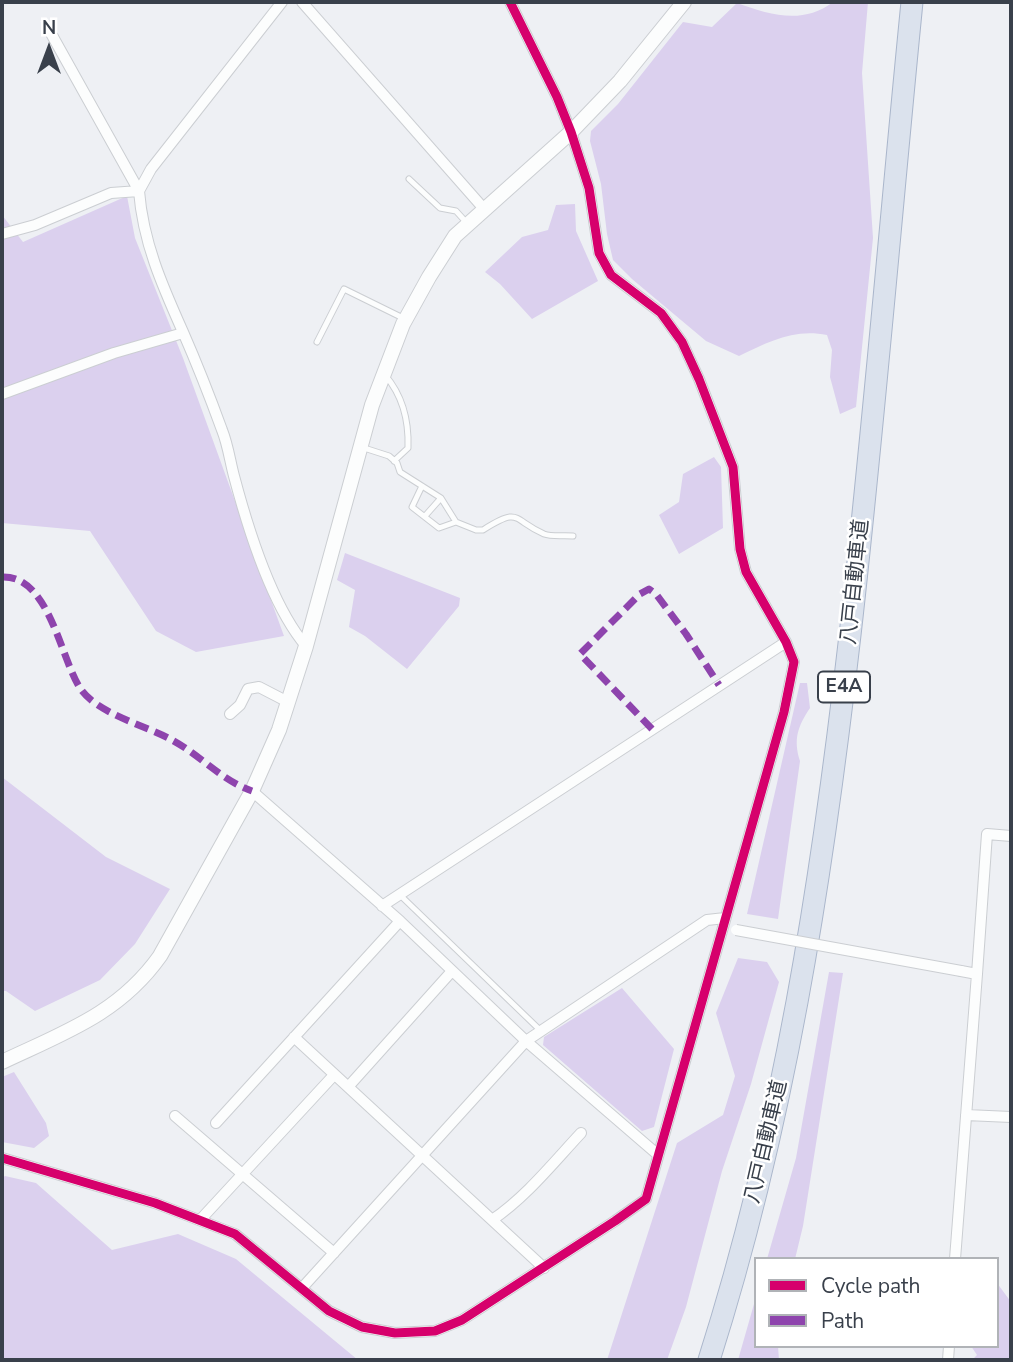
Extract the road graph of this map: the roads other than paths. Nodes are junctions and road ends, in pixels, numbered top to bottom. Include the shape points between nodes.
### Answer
1 (282, 2) edge
2 (302, 2) edge
3 (510, 2) edge
4 (684, 2) edge
5 (912, 2) edge
6 (48, 28) dead end
7 (571, 132) junction
8 (409, 178) dead end
9 (139, 191) junction
10 (485, 210) junction
11 (468, 224) junction
12 (2, 234) edge
13 (405, 319) junction
14 (183, 333) junction
15 (317, 342) dead end
16 (384, 374) junction
17 (2, 394) edge
18 (361, 447) junction
19 (394, 461) junction
20 (422, 486) junction
21 (442, 498) junction
22 (425, 516) junction
23 (456, 523) junction
24 (573, 536) dead end
25 (786, 642) junction
26 (306, 646) junction
27 (288, 702) junction
28 (230, 714) dead end
29 (252, 791) junction
30 (1011, 836) edge
31 (400, 895) junction
32 (382, 906) junction
33 (400, 921) junction
34 (724, 923) junction
35 (452, 971) junction
36 (976, 974) junction
37 (541, 1031) junction
38 (294, 1037) junction
39 (526, 1041) junction
40 (2, 1062) edge
41 (334, 1075) junction
42 (348, 1087) junction
43 (966, 1115) junction
44 (175, 1116) dead end
45 (1011, 1117) edge
46 (216, 1123) dead end
47 (581, 1133) dead end
48 (657, 1154) junction
49 (422, 1156) junction
50 (2, 1158) edge
51 (242, 1174) junction
52 (201, 1219) junction
53 (492, 1220) junction
54 (334, 1253) junction
55 (955, 1257) edge
56 (544, 1268) junction
57 (302, 1288) junction
58 (709, 1360) edge

1 - 9 street via 151,169
2 - 10 street
3 - 7 street
4 - 7 street via 620,81
5 - 58 highway, 八戸自動車道 / E4A via 862,533 807,956 775,1109
6 - 9 street
7 - 10 street
7 - 25 street via 589,188 599,253 611,275 661,313 682,342 699,379 733,467 746,572
8 - 11 lane via 440,208 456,211
9 - 12 street via 111,193
9 - 14 street via 148,249
10 - 11 street
11 - 13 street via 455,236
13 - 15 lane via 344,289
13 - 16 street
14 - 17 street
14 - 26 street via 224,434 253,541 296,635
16 - 18 street
16 - 19 lane via 402,400 409,436 408,448
18 - 19 lane
18 - 26 street
19 - 20 lane via 400,472
20 - 21 lane
20 - 22 lane via 412,507
21 - 22 lane
21 - 23 lane
22 - 23 lane via 439,528
23 - 24 lane via 483,530 513,516 546,535
25 - 31 street
25 - 34 street via 794,662 784,712
26 - 27 street
27 - 28 street via 258,687 248,689
27 - 29 street
29 - 32 street
29 - 40 street via 145,977 101,1014
30 - 36 street via 987,834
31 - 32 street
31 - 37 lane
32 - 33 street
33 - 35 street
33 - 38 street
34 - 36 street, bridge via 736,930
34 - 37 street via 707,920
34 - 48 street
35 - 39 street
35 - 42 street
36 - 43 street
37 - 39 street
38 - 41 street
38 - 46 street
39 - 48 street
39 - 49 street
41 - 42 street
41 - 51 street
42 - 49 street
43 - 45 street
43 - 55 street
44 - 51 street
47 - 53 street
48 - 56 street via 646,1199
49 - 53 street
49 - 54 street
50 - 52 street
51 - 52 street
51 - 54 street
52 - 57 street via 235,1234
53 - 56 street
54 - 57 street
56 - 57 street via 462,1320 435,1331 395,1333 362,1326 329,1311

